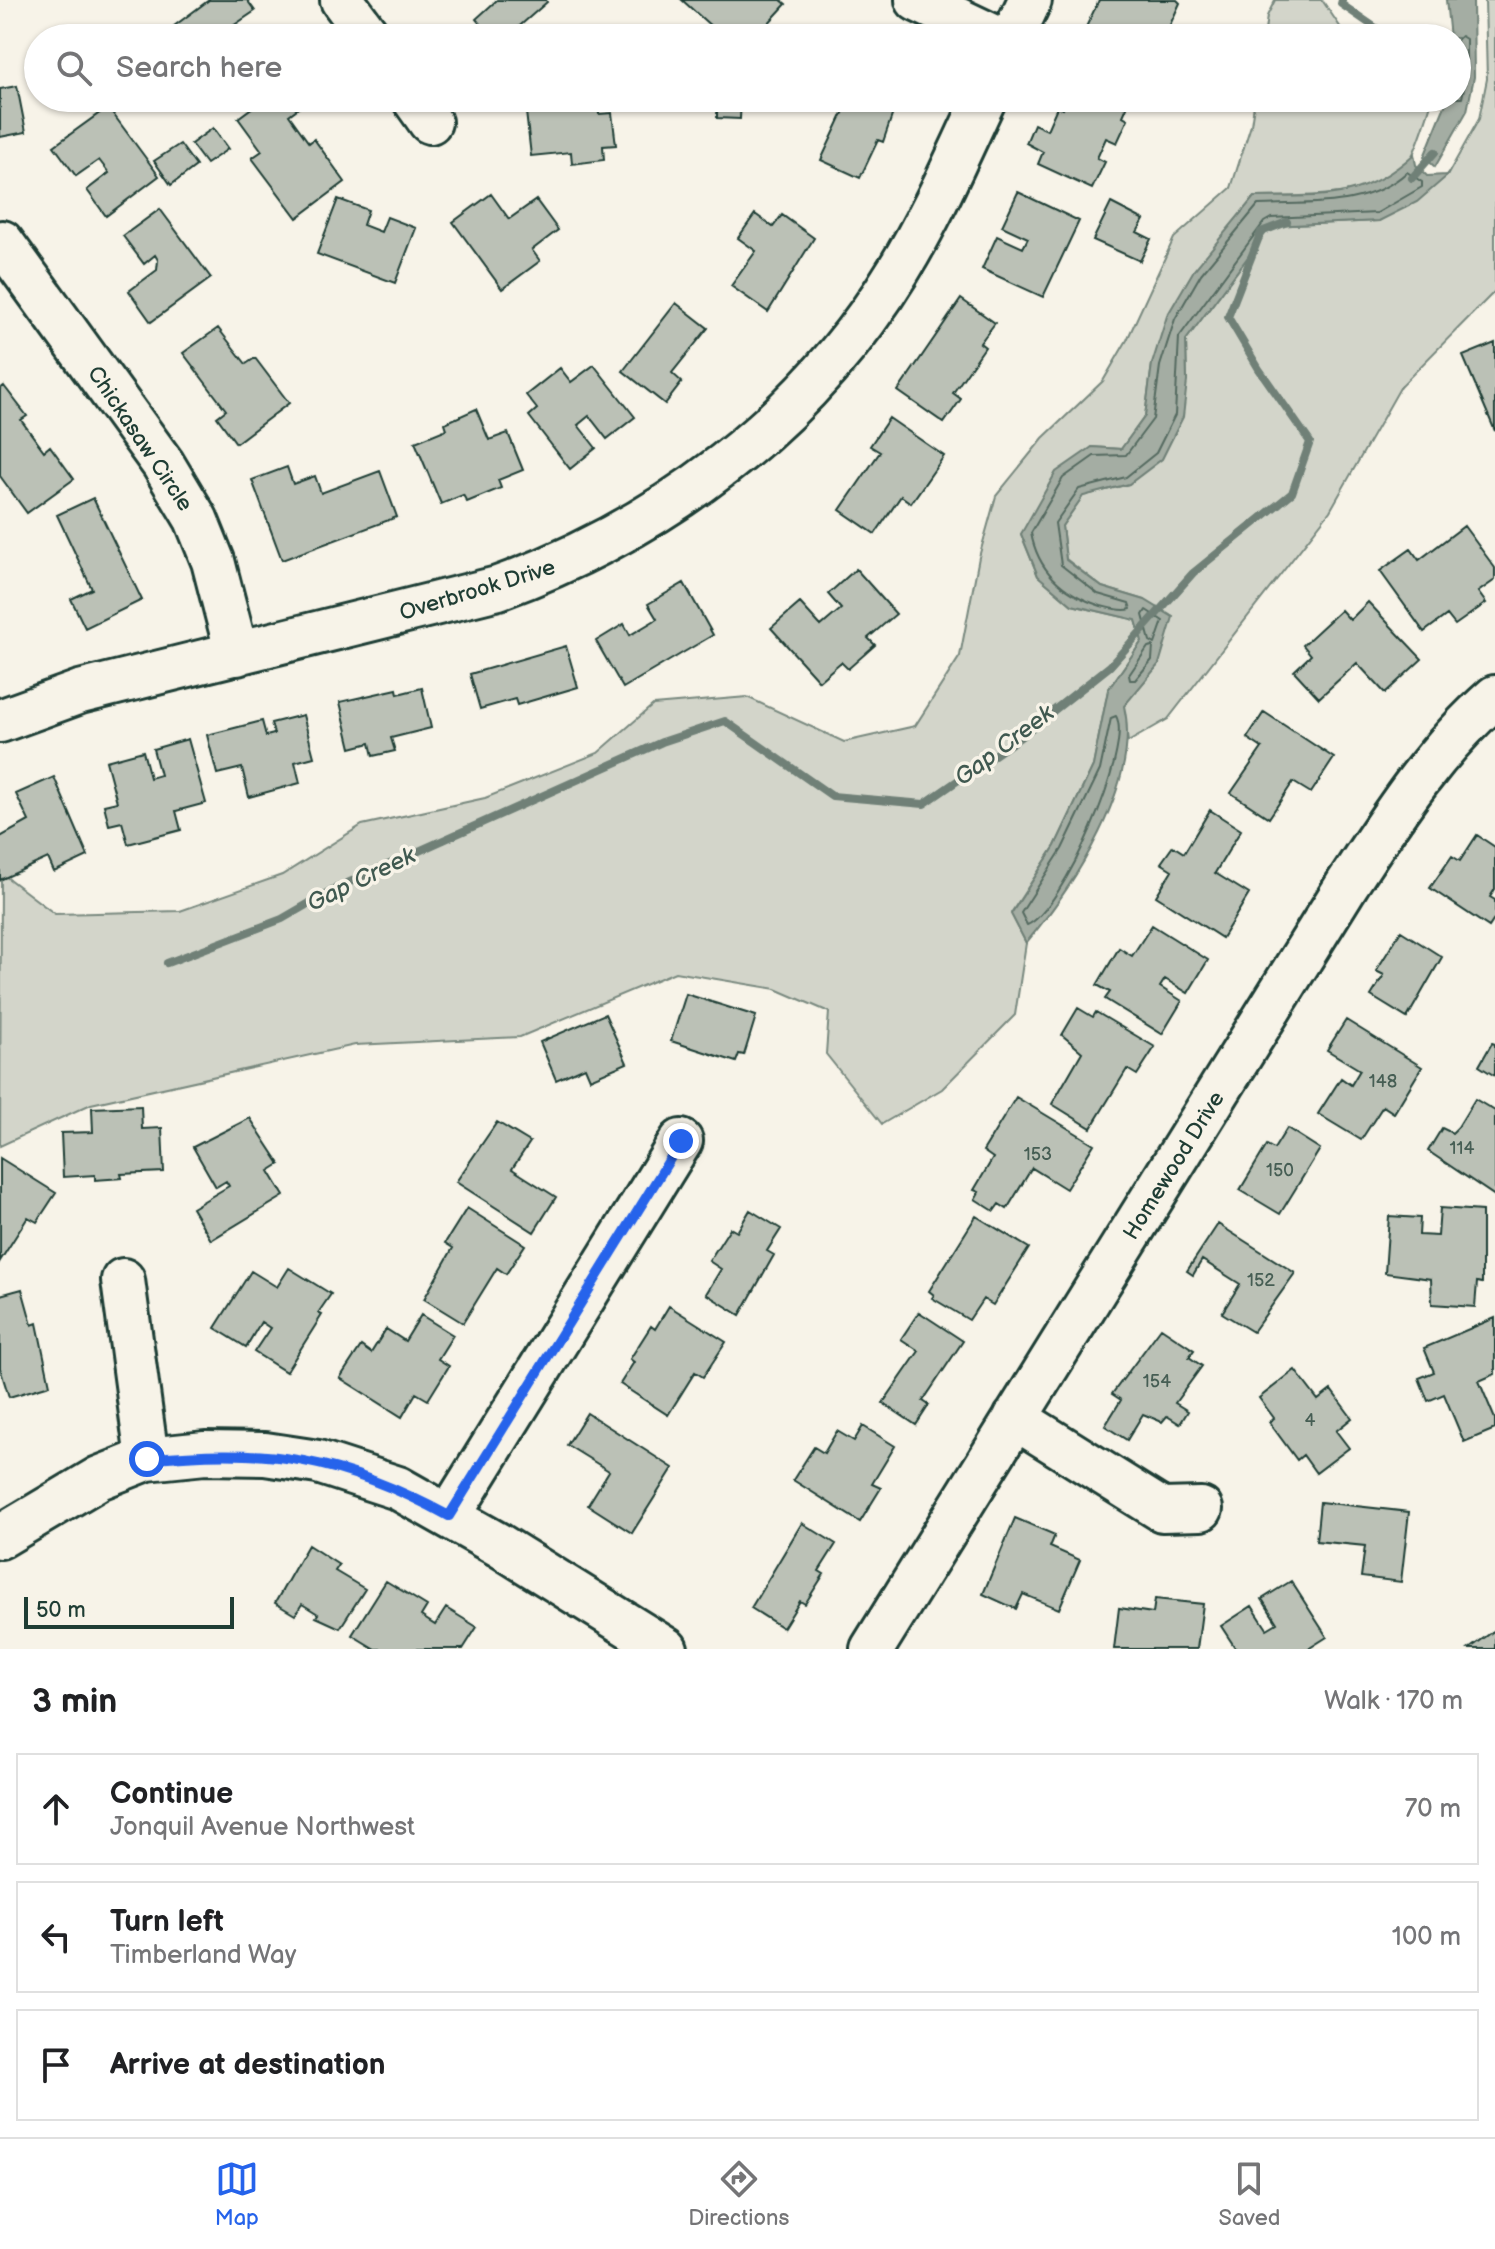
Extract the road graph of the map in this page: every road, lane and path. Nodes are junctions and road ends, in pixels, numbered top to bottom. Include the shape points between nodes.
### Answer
1 (342, 0) edge
2 (917, 0) edge
3 (1030, 0) edge
4 (360, 24) edge
5 (968, 24) edge
6 (1019, 24) edge
7 (978, 112) edge
8 (2, 242) dead end
9 (237, 654) junction
10 (1495, 697) edge
11 (0, 721) edge
12 (681, 1141) dead end
13 (123, 1280) dead end
14 (1015, 1418) junction
15 (147, 1459) junction
16 (1201, 1509) dead end
17 (449, 1516) junction
18 (0, 1537) edge
19 (666, 1649) edge
20 (872, 1649) edge

1 - 4 street
2 - 5 street
3 - 6 street
7 - 9 street, Overbrook Drive via 932,212 849,342 758,439 697,487 587,552 511,583
8 - 9 street, Chickasaw Circle via 163,464 196,519
9 - 11 street, Overbrook Drive via 80,692
10 - 14 street, Homewood Drive via 1407,792
12 - 17 street
13 - 15 street
14 - 16 street via 1162,1510
14 - 20 street, Homewood Drive
15 - 17 street via 265,1454 318,1462 398,1488
15 - 18 street via 99,1478
17 - 19 street

